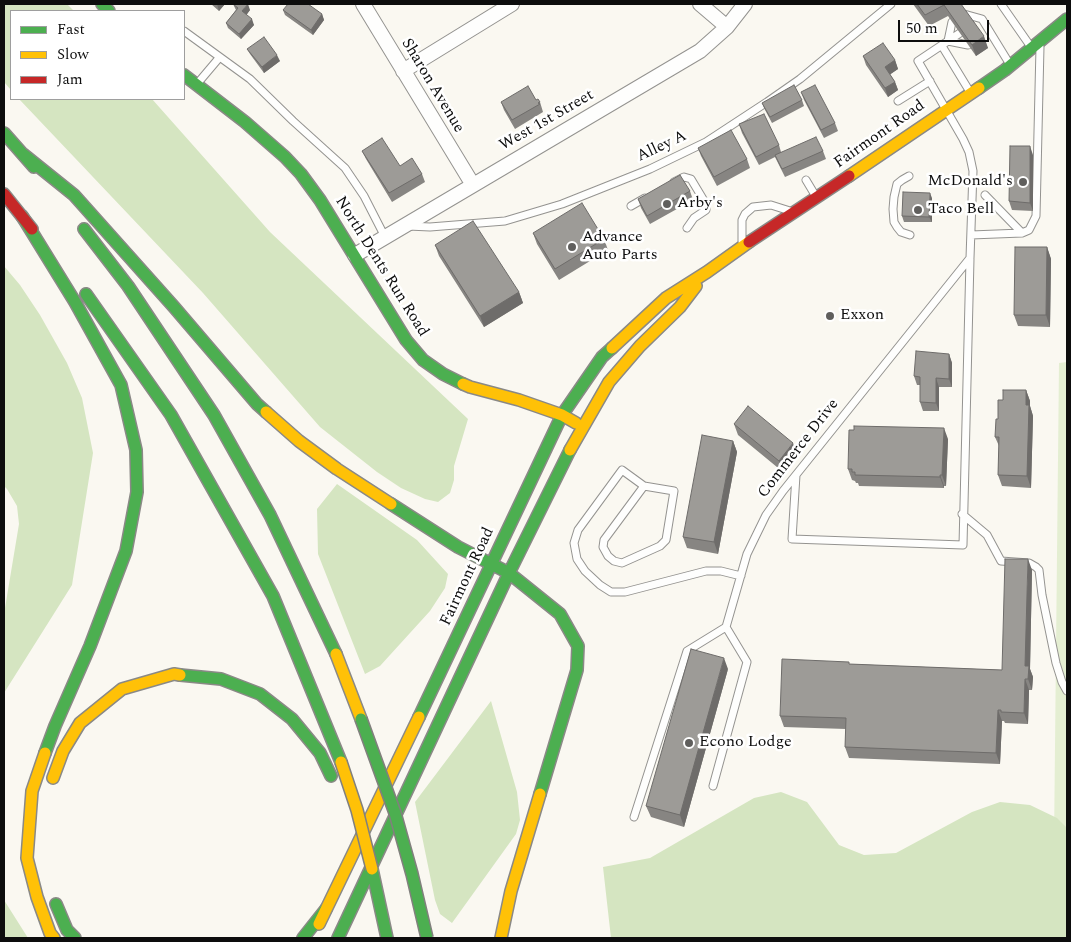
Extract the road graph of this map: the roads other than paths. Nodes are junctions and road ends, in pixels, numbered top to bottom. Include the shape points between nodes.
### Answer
1 (363, 4) edge
2 (512, 4) edge
3 (700, 4) edge
4 (745, 4) edge
5 (891, 4) edge
6 (1001, 4) edge
7 (964, 14) edge
8 (982, 19) junction
9 (1067, 19) edge
10 (952, 22) edge
11 (972, 25) edge
12 (727, 27) junction
13 (981, 28) edge
14 (185, 32) edge
15 (960, 33) edge
16 (945, 44) junction
17 (1036, 44) junction
18 (968, 45) edge
19 (219, 58) junction
20 (1011, 65) junction
21 (403, 71) junction
22 (185, 76) edge
23 (930, 81) junction
24 (196, 85) junction
25 (970, 93) junction
26 (898, 101) dead end
27 (946, 109) junction
28 (4, 133) edge
29 (23, 154) junction
30 (910, 176) dead end
31 (806, 180) dead end
32 (473, 185) junction
33 (669, 185) edge
34 (654, 193) edge
35 (4, 194) edge
36 (985, 195) dead end
37 (58, 197) dead end
38 (817, 198) junction
39 (631, 206) dead end
40 (795, 213) junction
41 (22, 216) junction
42 (76, 218) dead end
43 (407, 226) junction
44 (687, 228) dead end
45 (1022, 233) junction
46 (910, 235) dead end
47 (971, 235) junction
48 (385, 237) junction
49 (742, 247) junction
50 (355, 255) junction
51 (970, 258) junction
52 (708, 272) junction
53 (562, 415) junction
54 (582, 427) junction
55 (796, 475) junction
56 (644, 486) junction
57 (962, 514) junction
58 (492, 565) junction
59 (509, 573) junction
60 (741, 576) junction
61 (726, 627) junction
62 (1067, 691) edge
63 (332, 780) dead end
64 (713, 786) dead end
65 (50, 787) dead end
66 (342, 800) dead end
67 (634, 817) dead end
68 (372, 869) junction
69 (52, 894) dead end
70 (326, 909) junction
71 (54, 938) edge
72 (75, 938) edge
73 (303, 938) edge
74 (313, 938) edge
75 (338, 938) edge
76 (387, 938) edge
77 (427, 938) edge
78 (501, 938) edge

1 - 21 street, Sharon Avenue
2 - 21 street
3 - 12 street
4 - 12 street, West 1st Street
5 - 43 lane, Alley A via 767,102 706,142 650,170 562,204 505,221
6 - 17 lane
7 - 8 lane
8 - 11 lane
8 - 13 lane
8 - 20 lane
9 - 17 main road, Fairmont Road
10 - 16 lane
12 - 32 street, West 1st Street via 700,51
14 - 19 lane
15 - 16 lane
16 - 18 lane
16 - 23 lane via 918,62
16 - 25 lane
17 - 20 main road, Fairmont Road
17 - 45 lane via 1036,216 1029,230
19 - 24 lane
19 - 48 lane via 250,79 345,168
20 - 25 main road, Fairmont Road
21 - 32 street, Sharon Avenue
22 - 24 main road, North Dents Run Road
23 - 26 lane
23 - 27 lane
24 - 50 main road, North Dents Run Road via 285,156 320,200
25 - 27 main road, Fairmont Road
27 - 38 main road, Fairmont Road
27 - 47 lane via 963,138 973,171
28 - 29 main road
29 - 37 main road
29 - 58 main road via 74,195 258,404 299,441 458,547
30 - 46 lane via 897,184 893,210 897,227
31 - 38 lane
32 - 43 street, West 1st Street
33 - 44 lane via 684,177 691,179 706,204 706,210
34 - 39 lane
35 - 41 main road
36 - 45 lane
38 - 40 main road, Fairmont Road
40 - 49 main road, Fairmont Road
40 - 49 lane via 771,205 753,207 742,220
41 - 68 main road, bridge via 92,302 171,415 273,596 341,762
41 - 71 main road via 75,302 120,385 136,450 137,492 126,551 32,791 27,858 37,896
42 - 77 main road, bridge via 128,286 214,415 270,515 331,643 395,813
43 - 48 street, West 1st Street
45 - 47 lane
47 - 51 lane
48 - 50 street, West 1st Street
49 - 52 main road, Fairmont Road
50 - 53 main road, North Dents Run Road via 406,340 423,360 470,387
51 - 55 lane, Commerce Drive
51 - 57 lane
52 - 53 main road, Fairmont Road via 666,298 602,357
52 - 54 main road, Fairmont Road via 680,307 609,382
53 - 54 main road, North Dents Run Road
53 - 58 main road, Fairmont Road
54 - 59 main road, Fairmont Road
55 - 57 lane via 792,540 963,544
55 - 60 lane, Commerce Drive via 766,515 747,554
56 - 56 lane via 604,540 608,556 614,561 622,563 660,546 666,540 674,491
56 - 60 lane via 622,470 578,530 574,543 577,559 600,585 612,592 625,592 706,571
57 - 62 lane via 987,535 1001,561 1029,563 1039,570 1056,663
58 - 59 main road
58 - 70 main road, Fairmont Road
59 - 75 main road, Fairmont Road
59 - 78 main road via 560,614 578,646 577,670 511,892
60 - 61 lane, Commerce Drive
61 - 64 lane via 747,662
61 - 67 lane via 687,652
63 - 65 main road via 320,753 292,719 260,694 221,679 174,674 122,689 80,723 64,751
66 - 68 main road, bridge
68 - 76 main road
69 - 72 main road via 67,930
70 - 73 main road
70 - 74 main road, Fairmont Road

